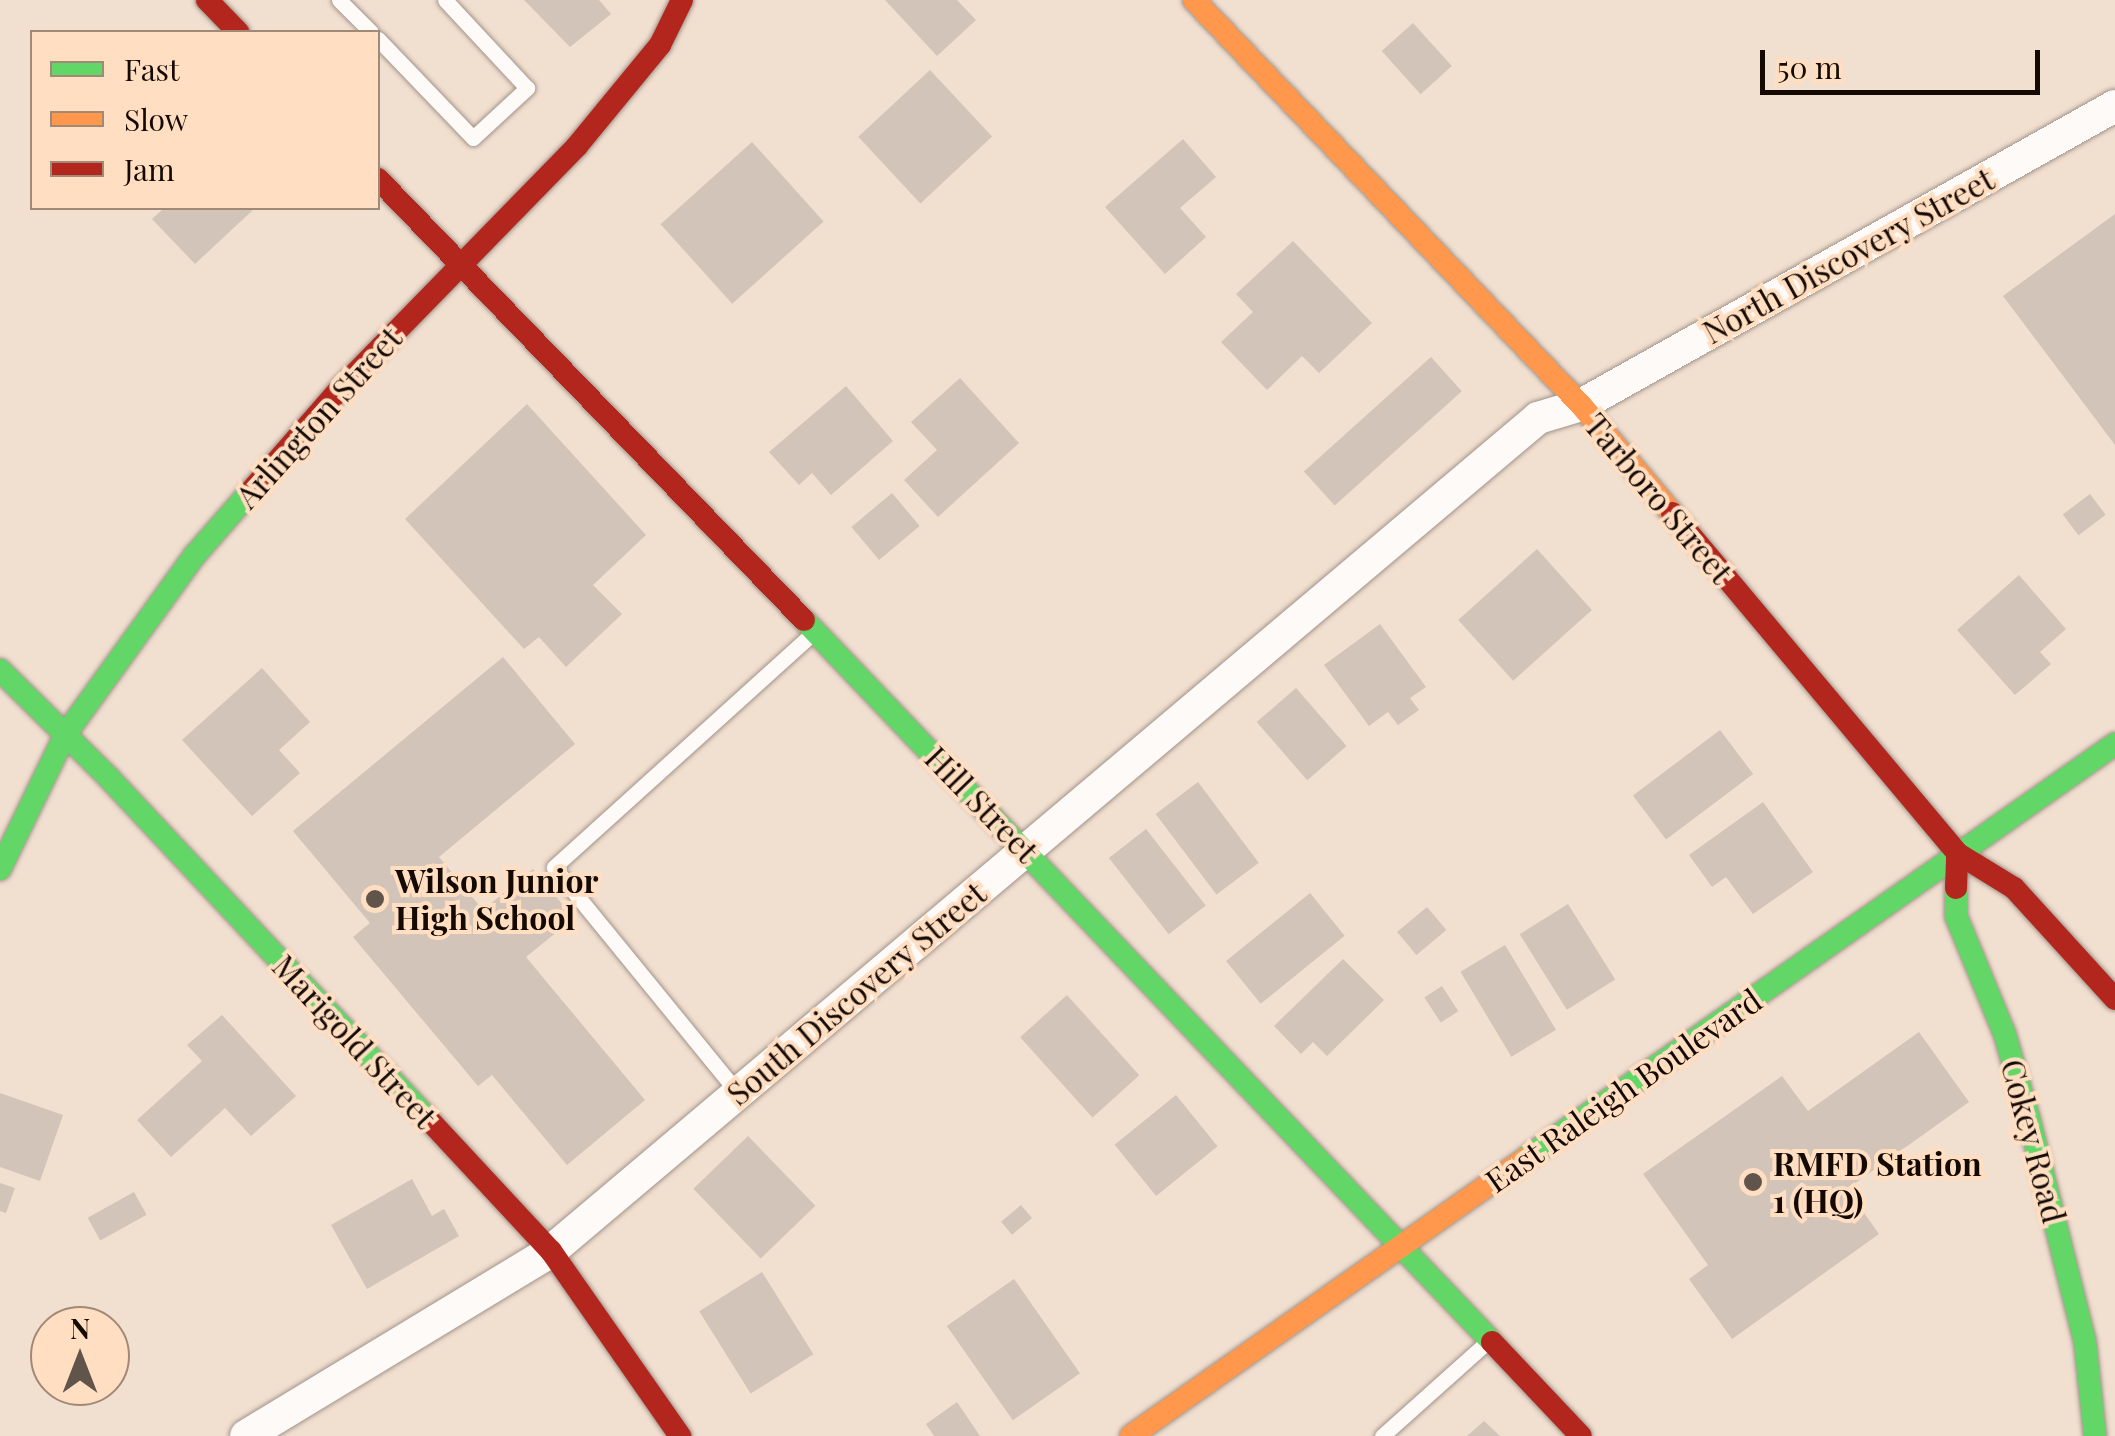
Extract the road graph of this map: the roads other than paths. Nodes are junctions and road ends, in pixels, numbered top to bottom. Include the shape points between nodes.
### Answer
1 (207, 0) edge
2 (339, 0) edge
3 (445, 0) edge
4 (682, 0) edge
5 (705, 0) edge
6 (1194, 0) edge
7 (236, 30) edge
8 (369, 30) edge
9 (380, 42) edge
10 (660, 45) junction
11 (2115, 106) edge
12 (380, 181) edge
13 (459, 266) junction
14 (1581, 404) junction
15 (815, 632) junction
16 (0, 670) edge
17 (65, 735) junction
18 (2115, 744) edge
19 (1027, 850) junction
20 (1957, 854) junction
21 (0, 869) edge
22 (2115, 999) edge
23 (738, 1092) junction
24 (1402, 1246) junction
25 (552, 1251) junction
26 (1490, 1340) junction
27 (246, 1436) edge
28 (680, 1436) edge
29 (1131, 1436) edge
30 (1382, 1436) edge
31 (1580, 1436) edge
32 (2095, 1436) edge

1 - 7 street
2 - 8 lane
3 - 9 lane via 527,88 473,138
4 - 10 street, Arlington Street
5 - 10 street
6 - 14 street, Tarboro Street
10 - 13 street, Arlington Street via 577,146
11 - 14 street, North Discovery Street
12 - 13 street, Hill Street
13 - 15 street, Hill Street
13 - 17 street, Arlington Street via 195,554
14 - 19 street, South Discovery Street via 1538,418
14 - 20 street, Tarboro Street
15 - 19 street, Hill Street
15 - 23 lane via 554,867
16 - 17 street, Marigold Street
17 - 21 street, Arlington Street
17 - 25 street, Marigold Street
18 - 20 street, East Raleigh Boulevard
19 - 23 street, South Discovery Street
19 - 24 street, Hill Street
20 - 22 street, Tarboro Street via 2014,888
20 - 24 street, East Raleigh Boulevard
20 - 32 street, Cokey Road via 1956,916 2005,1035 2029,1119 2085,1342
23 - 25 street, South Discovery Street
24 - 26 street, Hill Street
24 - 29 street, East Raleigh Boulevard
25 - 27 street, South Discovery Street
25 - 28 street, Marigold Street
26 - 30 lane
26 - 31 street, Hill Street

